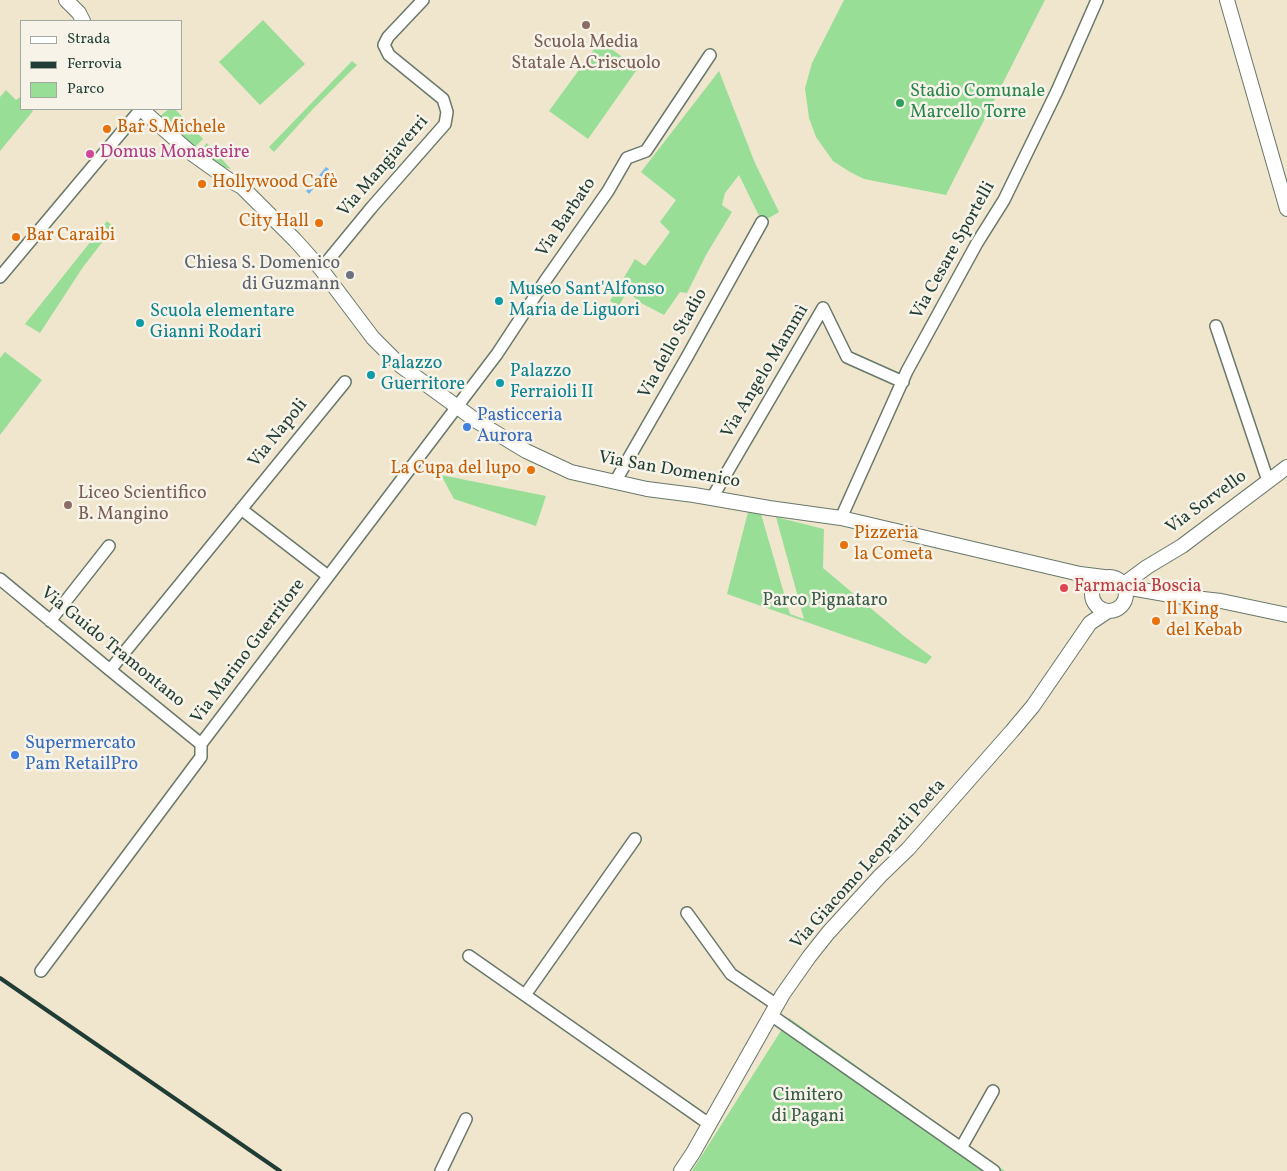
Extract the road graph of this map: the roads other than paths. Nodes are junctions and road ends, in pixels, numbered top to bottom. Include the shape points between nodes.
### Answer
1 (66, 0) edge
2 (423, 0) edge
3 (1098, 0) edge
4 (1227, 0) edge
5 (81, 17) edge
6 (710, 55) dead end
7 (140, 110) edge
8 (142, 110) edge
9 (1287, 208) edge
10 (762, 222) dead end
11 (321, 270) junction
12 (0, 278) edge
13 (1216, 326) dead end
14 (344, 382) dead end
15 (903, 382) junction
16 (457, 407) junction
17 (1287, 467) edge
18 (1268, 481) junction
19 (616, 482) junction
20 (712, 498) junction
21 (242, 509) junction
22 (841, 518) junction
23 (109, 546) dead end
24 (1080, 574) junction
25 (328, 576) junction
26 (0, 578) edge
27 (1118, 585) junction
28 (1094, 595) junction
29 (1108, 611) junction
30 (1287, 615) edge
31 (50, 621) junction
32 (1090, 623) junction
33 (110, 670) junction
34 (202, 744) junction
35 (635, 839) dead end
36 (687, 914) dead end
37 (469, 956) dead end
38 (41, 971) dead end
39 (525, 995) junction
40 (774, 1010) junction
41 (993, 1091) dead end
42 (466, 1119) dead end
43 (709, 1124) junction
44 (961, 1148) junction
45 (693, 1153) junction
46 (441, 1171) edge
47 (681, 1171) edge
48 (691, 1171) edge
49 (994, 1171) edge

1 - 5 street
2 - 11 street, Via Mangiaverri via 384,45 390,55 443,99 447,112 444,124
3 - 15 street, Via Cesare Sportelli via 1004,200 977,243
4 - 9 street
6 - 16 street, Via Barbato via 646,151 627,158 497,354
7 - 12 street
8 - 11 street, Via San Domenico via 192,153 242,187
10 - 19 street, Via dello Stadio
11 - 16 street, Via San Domenico via 373,338 401,366
13 - 18 street
14 - 21 street, Via Napoli
15 - 20 street, Via Angelo Mammì via 846,357 823,308
15 - 22 street, Via Cesare Sportelli
16 - 19 street, Via San Domenico via 526,451 571,472
16 - 25 street, Via Marino Guerritore
17 - 18 street, Via Sorvello
18 - 27 street, Via Sorvello via 1182,546
19 - 20 street, Via San Domenico
20 - 22 street, Via San Domenico
21 - 25 street
21 - 33 street, Via Napoli
22 - 24 street, Via San Domenico
23 - 31 street
24 - 27 street, Via San Domenico
24 - 28 street
25 - 34 street, Via Marino Guerritore
26 - 31 street, Via Guido Tramontano
27 - 28 street via 1095,584
27 - 29 street via 1122,606
27 - 30 street, Via San Domenico
28 - 29 street via 1100,608
28 - 32 street
29 - 32 street
31 - 33 street, Via Guido Tramontano
32 - 40 street, Via Giacomo Leopardi Poeta via 1033,706 928,827 828,933
33 - 34 street, Via Guido Tramontano
34 - 38 street, Via Marino Guerritore via 201,757
35 - 39 street
36 - 40 street via 731,974
37 - 39 street
39 - 43 street
40 - 43 street, Via Giacomo Leopardi Poeta
40 - 44 street
41 - 44 street
42 - 46 street
43 - 45 street, Via Giacomo Leopardi Poeta
44 - 49 street
45 - 47 street, Via Giacomo Leopardi Poeta
45 - 48 street

